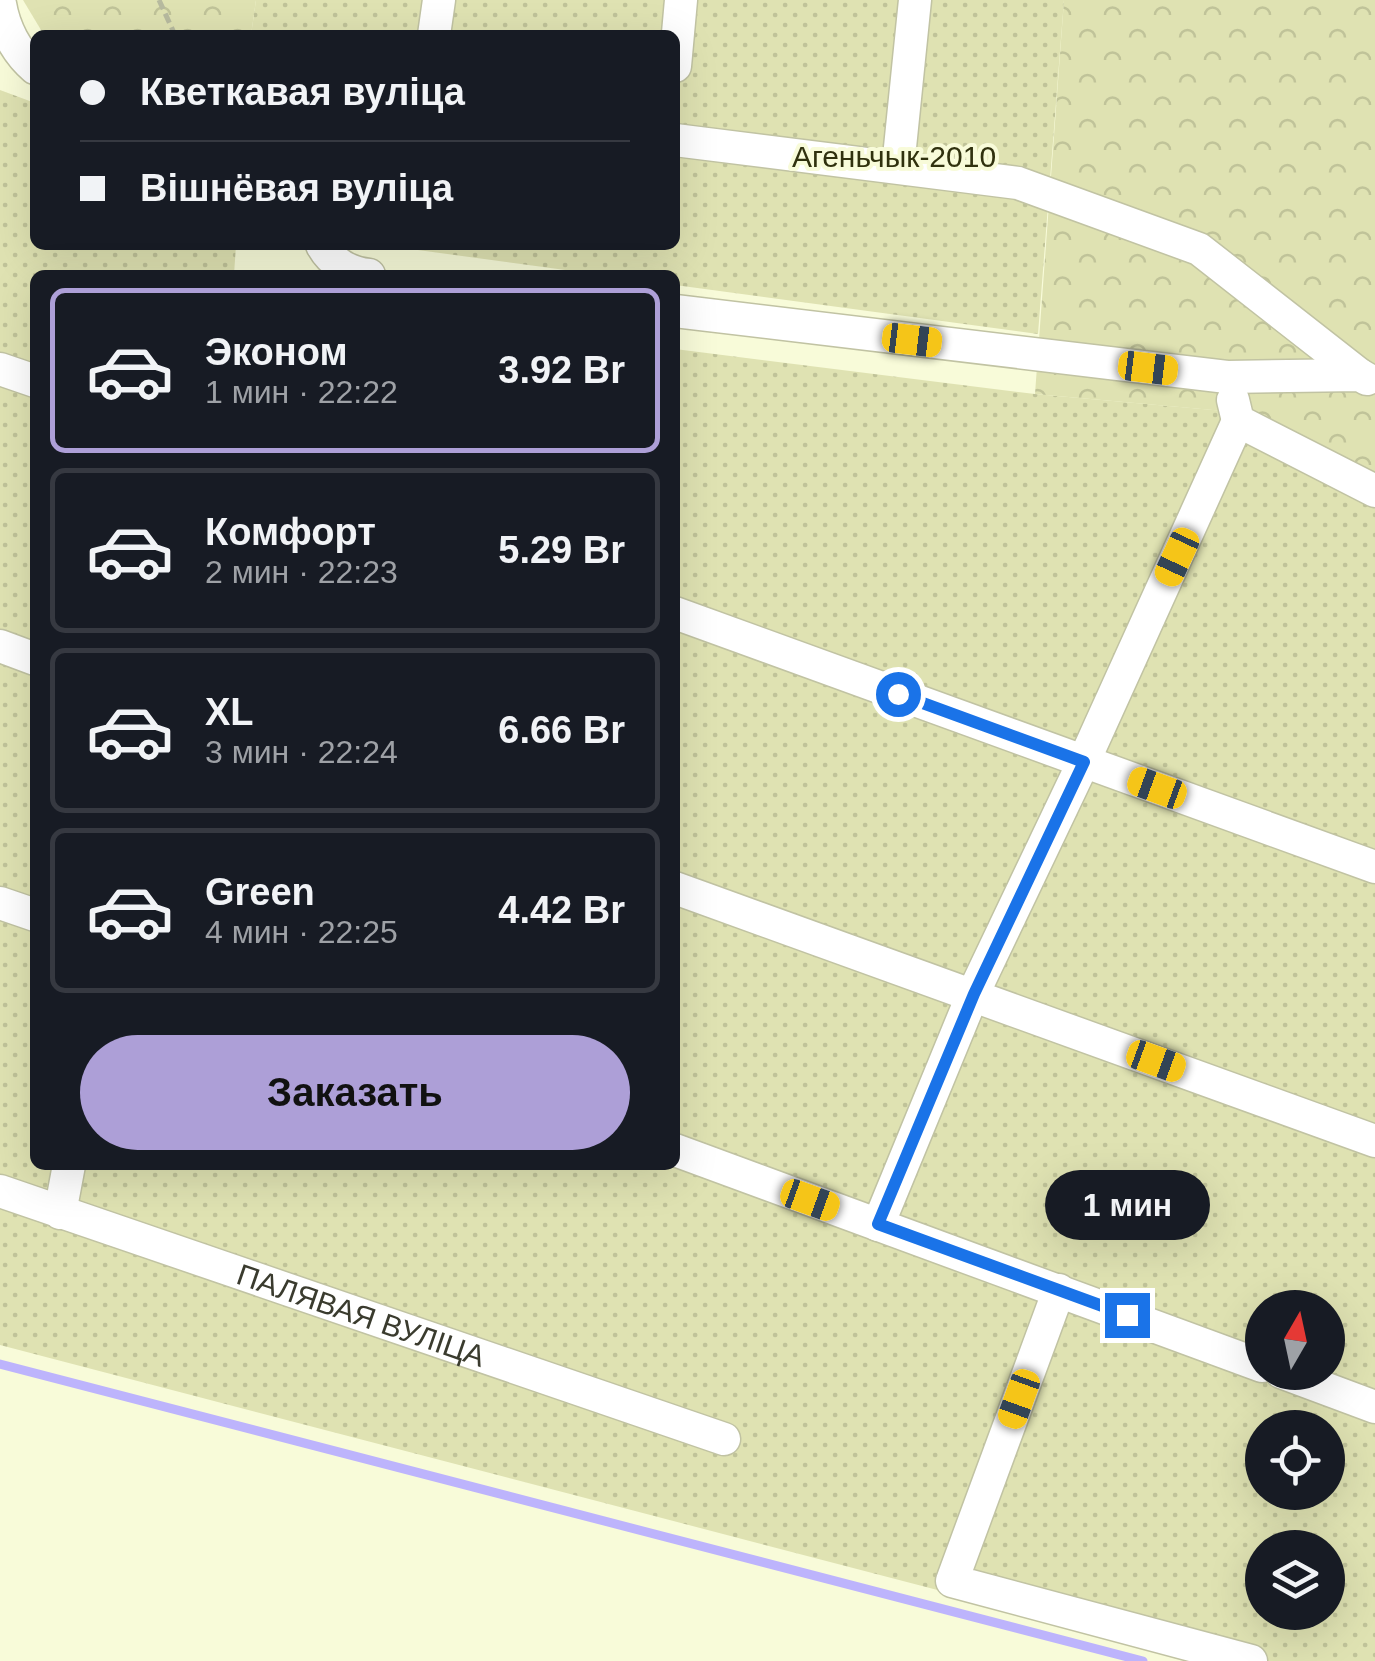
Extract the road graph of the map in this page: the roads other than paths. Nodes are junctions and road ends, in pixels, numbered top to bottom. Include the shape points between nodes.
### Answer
1 (439, 0) edge
2 (681, 0) edge
3 (914, 0) edge
4 (0, 4) edge
5 (435, 30) edge
6 (678, 30) edge
7 (30, 64) edge
8 (680, 141) edge
9 (898, 167) junction
10 (318, 260) edge
11 (345, 270) edge
12 (680, 313) edge
13 (0, 368) edge
14 (1226, 377) junction
15 (30, 379) edge
16 (1367, 379) edge
17 (1238, 421) junction
18 (1375, 491) edge
19 (680, 615) edge
20 (0, 646) edge
21 (30, 657) edge
22 (1084, 762) junction
23 (1375, 867) edge
24 (680, 890) edge
25 (0, 903) edge
26 (30, 913) edge
27 (974, 994) junction
28 (1375, 1141) edge
29 (680, 1152) edge
30 (68, 1170) edge
31 (0, 1191) edge
32 (60, 1213) junction
33 (878, 1224) junction
34 (1059, 1290) junction
35 (1245, 1360) edge
36 (1329, 1390) edge
37 (1375, 1407) edge
38 (724, 1439) dead end
39 (1251, 1661) edge

1 - 5 street
2 - 6 street
3 - 9 street
4 - 7 street via 3,22
8 - 9 street
9 - 16 street via 1018,183 1199,249
10 - 11 street
12 - 14 street
13 - 15 street
14 - 16 street
14 - 17 street
17 - 18 street
17 - 22 street
19 - 22 street
20 - 21 street
22 - 23 street
22 - 27 street
24 - 27 street
25 - 26 street
27 - 28 street
27 - 33 street
29 - 33 street
30 - 32 street
31 - 32 street, ПАЛЯВАЯ ВУЛІЦА
32 - 38 street, ПАЛЯВАЯ ВУЛІЦА
33 - 34 street
34 - 35 street
34 - 39 street via 952,1581
36 - 37 street

